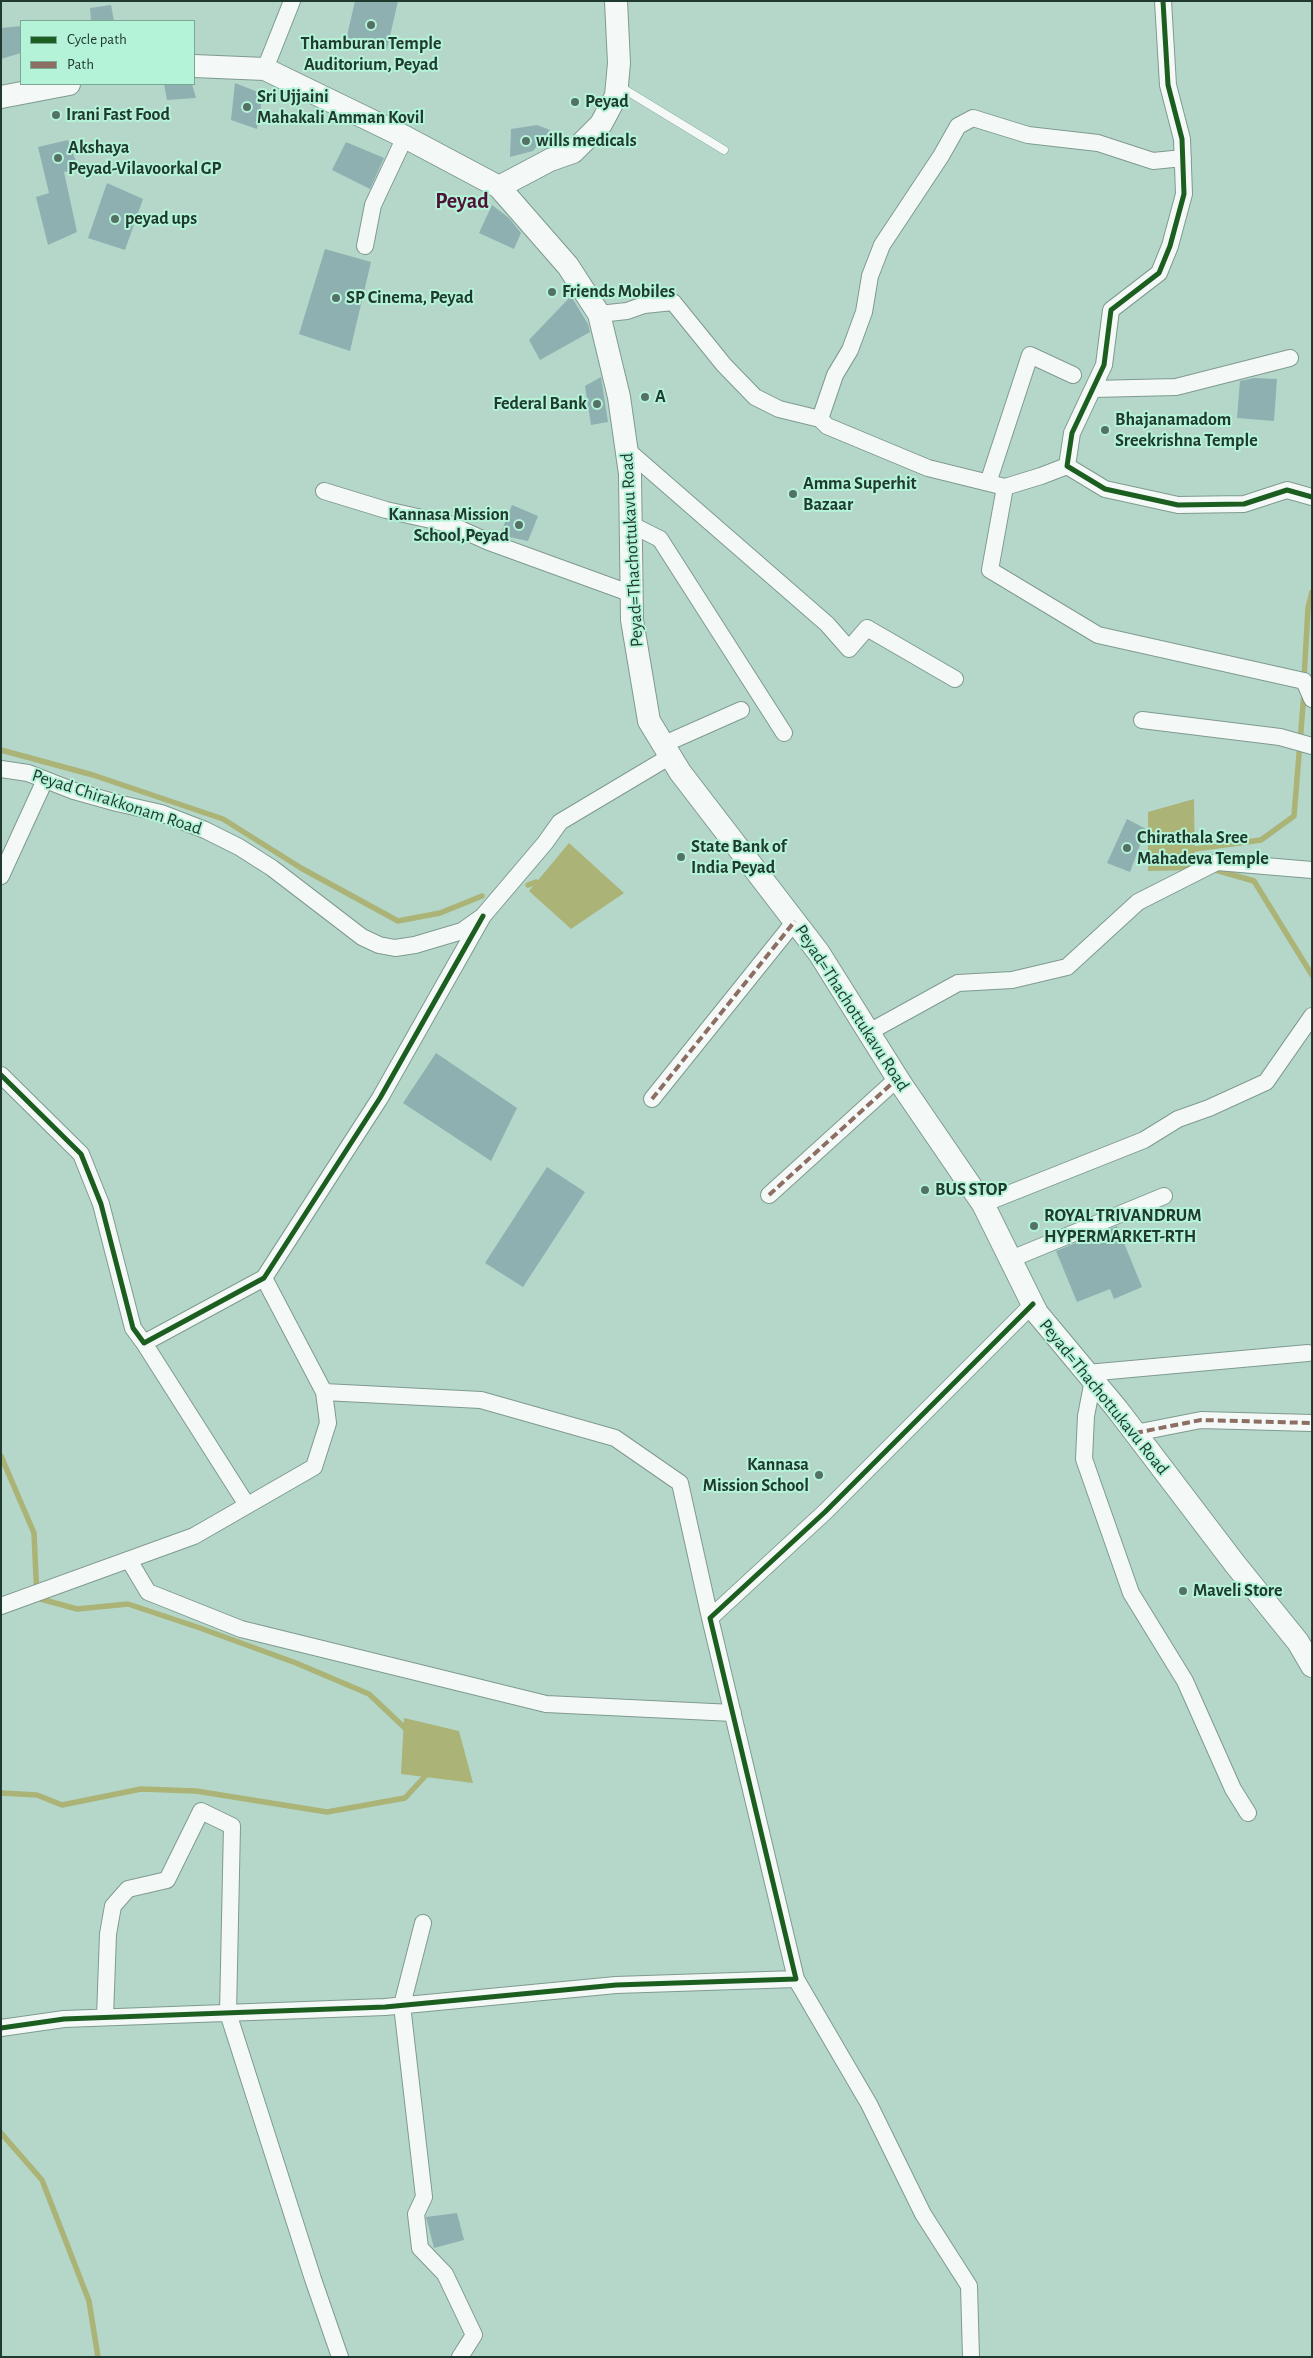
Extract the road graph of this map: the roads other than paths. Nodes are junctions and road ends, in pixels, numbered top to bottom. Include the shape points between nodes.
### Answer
1 (292, 1) edge
2 (616, 1) edge
3 (1163, 1) edge
4 (195, 66) edge
5 (265, 69) junction
6 (64, 85) edge
7 (617, 85) junction
8 (1, 97) edge
9 (405, 138) junction
10 (724, 150) dead end
11 (1183, 158) junction
12 (499, 187) junction
13 (365, 246) dead end
14 (599, 314) junction
15 (1290, 358) dead end
16 (1073, 375) dead end
17 (1093, 388) junction
18 (827, 423) junction
19 (626, 449) junction
20 (1067, 466) junction
21 (988, 483) junction
22 (1005, 487) junction
23 (324, 491) dead end
24 (1312, 497) edge
25 (630, 524) junction
26 (632, 594) junction
27 (955, 679) dead end
28 (1312, 698) edge
29 (742, 710) dead end
30 (1142, 720) dead end
31 (784, 733) dead end
32 (1312, 746) edge
33 (666, 751) junction
34 (1, 769) edge
35 (45, 780) junction
36 (1312, 870) edge
37 (1, 876) edge
38 (483, 916) junction
39 (795, 921) junction
40 (1312, 1016) edge
41 (869, 1032) junction
42 (1, 1075) edge
43 (898, 1078) junction
44 (652, 1099) dead end
45 (769, 1195) dead end
46 (1164, 1196) dead end
47 (983, 1204) junction
48 (1011, 1259) junction
49 (264, 1278) junction
50 (1033, 1304) junction
51 (144, 1343) junction
52 (1308, 1353) dead end
53 (1090, 1377) junction
54 (324, 1392) junction
55 (1312, 1423) edge
56 (1135, 1433) junction
57 (247, 1505) junction
58 (129, 1560) junction
59 (1, 1606) edge
60 (710, 1618) junction
61 (1312, 1666) edge
62 (733, 1714) junction
63 (1248, 1813) dead end
64 (423, 1923) dead end
65 (796, 1979) junction
66 (402, 2005) junction
67 (228, 2013) junction
68 (105, 2017) junction
69 (1, 2028) edge
70 (340, 2357) edge
71 (460, 2357) edge
72 (971, 2357) edge

1 - 5 street
2 - 7 main road
3 - 11 street via 1168,85 1182,139
4 - 5 main road
5 - 9 main road
6 - 8 main road
7 - 10 lane
7 - 12 main road via 616,96 601,124 573,152 550,160
9 - 12 main road
9 - 13 street via 373,205
11 - 17 street via 1184,194 1170,246 1159,273 1111,310 1104,365
11 - 18 street via 1153,161 1098,143 1028,135 973,118 958,126 882,245 870,276 864,312 850,350 836,375
12 - 14 main road, Peyad=Thachottukavu Road via 568,266
14 - 18 street via 673,302 724,365 755,397 779,409
14 - 19 main road, Peyad=Thachottukavu Road via 619,397
15 - 17 street via 1176,387
16 - 21 street via 1030,355
17 - 20 street via 1072,433
18 - 21 street via 928,468
19 - 25 main road, Peyad=Thachottukavu Road via 630,474
19 - 27 street via 827,624 849,649 867,628
20 - 22 street
20 - 24 street via 1105,489 1178,506 1244,504 1287,490
21 - 22 street
22 - 28 street via 990,570 1098,635 1304,681
23 - 26 street via 386,510 449,524 489,542
25 - 26 main road, Peyad=Thachottukavu Road
25 - 31 street via 660,539
26 - 33 main road, Peyad=Thachottukavu Road via 632,620 649,721
29 - 33 street, Peyad Chirakkonam Road
30 - 32 street via 1288,739
33 - 38 street, Peyad Chirakkonam Road via 560,822
33 - 39 main road, Peyad=Thachottukavu Road
34 - 35 street, Peyad Chirakkonam Road via 28,773
35 - 37 street
35 - 38 street, Peyad Chirakkonam Road via 161,813 205,830 272,868 362,937 379,944 395,948 424,942 462,931
36 - 41 street via 1218,862 1138,902 1067,967 1012,980 958,983
38 - 49 street via 380,1098
39 - 41 main road, Peyad=Thachottukavu Road via 819,952
39 - 44 street
40 - 47 street via 1266,1082 1178,1119 1144,1140
41 - 43 main road, Peyad=Thachottukavu Road
42 - 51 street via 81,1154 101,1204 133,1328
43 - 45 street
43 - 47 main road, Peyad=Thachottukavu Road
46 - 48 street
47 - 48 main road, Peyad=Thachottukavu Road
48 - 50 main road, Peyad=Thachottukavu Road
49 - 51 street
49 - 54 street
50 - 53 main road, Peyad=Thachottukavu Road
50 - 60 street via 825,1512
51 - 57 street
52 - 53 street
53 - 56 main road, Peyad=Thachottukavu Road
53 - 63 street via 1084,1460 1131,1594 1185,1681 1233,1789
54 - 57 street via 328,1423 314,1467
54 - 60 street via 481,1400 615,1438 680,1483
55 - 56 street via 1201,1420
56 - 61 main road, Peyad=Thachottukavu Road via 1298,1642
57 - 58 street via 194,1536
58 - 59 street
58 - 62 street via 148,1592 241,1630 546,1704
60 - 62 street
62 - 65 street
64 - 66 street
65 - 66 street via 616,1985
65 - 72 street via 869,2104 923,2214 969,2286
66 - 67 street
66 - 71 street via 424,2197 416,2214 420,2248 445,2274 474,2335
67 - 68 street
67 - 68 street via 232,1826 201,1811 167,1880 128,1889 113,1906 108,1934
67 - 70 street
68 - 69 street

